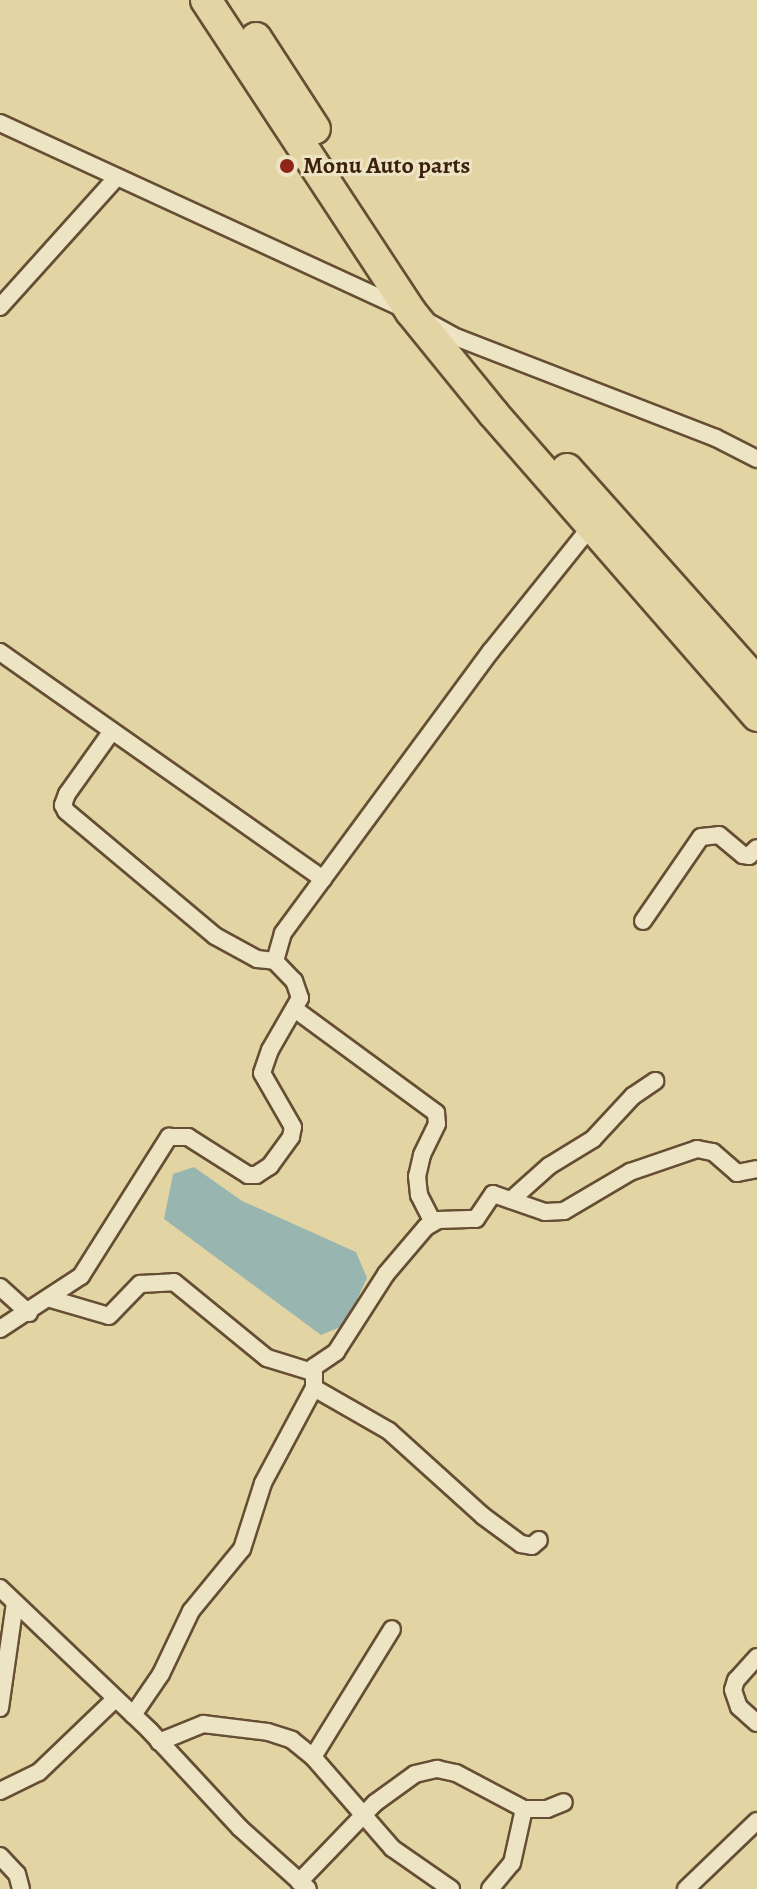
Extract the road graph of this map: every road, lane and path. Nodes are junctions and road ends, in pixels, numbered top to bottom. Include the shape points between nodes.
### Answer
1 (206, 0) edge
2 (230, 0) edge
3 (0, 123) edge
4 (116, 178) junction
5 (0, 307) edge
6 (411, 312) junction
7 (453, 336) junction
8 (757, 459) edge
9 (591, 526) junction
10 (0, 652) edge
11 (757, 682) edge
12 (757, 716) edge
13 (112, 731) junction
14 (757, 848) edge
15 (323, 879) junction
16 (643, 921) dead end
17 (275, 961) junction
18 (296, 1010) junction
19 (655, 1081) dead end
20 (757, 1169) edge
21 (511, 1200) junction
22 (433, 1222) junction
23 (0, 1287) edge
24 (51, 1299) junction
25 (29, 1313) junction
26 (0, 1329) edge
27 (313, 1380) junction
28 (539, 1540) dead end
29 (0, 1588) edge
30 (15, 1603) junction
31 (392, 1629) dead end
32 (757, 1657) edge
33 (115, 1699) junction
34 (0, 1708) edge
35 (133, 1715) junction
36 (757, 1723) edge
37 (159, 1742) junction
38 (313, 1757) junction
39 (0, 1791) edge
40 (564, 1802) dead end
41 (524, 1809) junction
42 (364, 1814) junction
43 (757, 1821) edge
44 (0, 1856) edge
45 (304, 1885) edge
46 (21, 1889) edge
47 (451, 1889) edge
48 (490, 1889) edge
49 (686, 1889) edge

1 - 6 highway
2 - 7 highway via 398,261
3 - 4 street
4 - 5 street
4 - 6 street
6 - 7 street
6 - 9 highway
7 - 8 street via 716,438
7 - 11 highway
9 - 12 highway
9 - 15 street via 491,651
10 - 13 street
13 - 15 street
13 - 17 street via 67,794 66,811 215,936 257,959
14 - 16 street via 743,855 719,835 701,837
15 - 17 street via 283,933
17 - 18 street via 299,989
18 - 22 street via 436,1113 437,1124 417,1176 419,1195
18 - 24 street via 262,1073 293,1127 270,1166 248,1175 188,1137 169,1137 89,1266
19 - 21 street via 633,1096 593,1139 549,1166
20 - 21 street via 737,1173 713,1152 697,1149 630,1172 564,1211 545,1212
21 - 22 street via 493,1194 476,1219
22 - 27 street via 386,1274 336,1352 318,1363
23 - 25 street
24 - 25 street
24 - 27 street via 109,1316 140,1284 174,1282 267,1358
25 - 26 street
27 - 28 street via 389,1431 521,1544 532,1546
27 - 35 street via 263,1483 242,1549 191,1611 161,1674
29 - 30 street
30 - 33 street
30 - 34 street
31 - 38 street
32 - 36 street via 733,1690 739,1707
33 - 35 street
33 - 39 street via 39,1772
35 - 37 street
37 - 38 street via 192,1726 232,1725 280,1735
37 - 45 street
38 - 42 street
40 - 41 street
41 - 42 street via 456,1773 437,1769 404,1780
41 - 48 street via 512,1863
42 - 45 street
42 - 47 street via 392,1848
43 - 49 street
44 - 46 street via 17,1874

